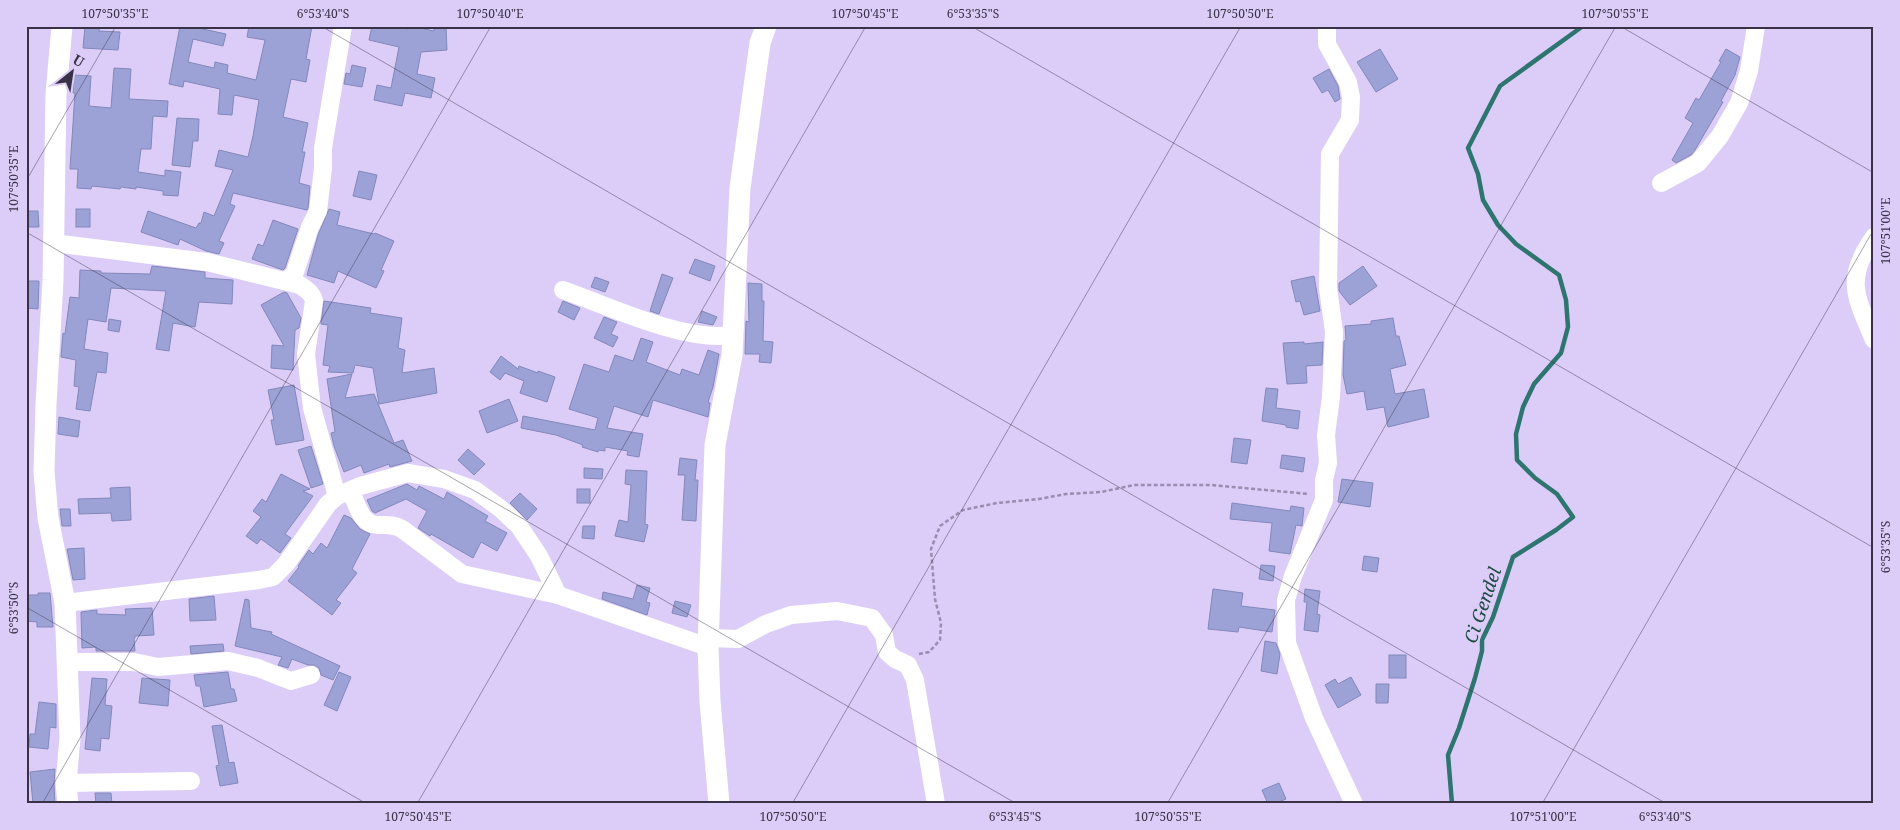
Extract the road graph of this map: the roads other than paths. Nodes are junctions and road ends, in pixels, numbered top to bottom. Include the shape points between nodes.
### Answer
1 (62, 26) edge
2 (343, 26) edge
3 (766, 26) edge
4 (1327, 26) edge
5 (1756, 26) edge
6 (1661, 183) dead end
7 (1874, 238) edge
8 (53, 242) junction
9 (285, 281) junction
10 (562, 290) dead end
11 (733, 335) junction
12 (1874, 340) edge
13 (344, 494) junction
14 (558, 595) junction
15 (64, 603) junction
16 (709, 642) junction
17 (66, 662) junction
18 (312, 675) dead end
19 (191, 781) dead end
20 (67, 794) edge
21 (719, 804) edge
22 (936, 804) edge
23 (1354, 804) edge

1 - 8 street via 56,94
2 - 9 street via 323,148 318,211 294,275
3 - 11 street via 760,43 740,188
4 - 23 street via 1327,44 1348,82 1351,97 1350,120 1330,154 1328,288 1334,332 1326,435 1328,463 1324,500 1286,600 1287,643 1314,718
5 - 6 street via 1749,71 1739,103 1720,136 1698,163
7 - 12 street via 1864,251 1855,276 1859,304
8 - 9 street via 207,262
8 - 15 street via 44,472 48,518
9 - 13 street via 300,285 313,296 306,354 312,408
10 - 11 street via 681,331 709,337
11 - 16 street via 715,445
13 - 14 street via 372,525 395,525 462,574
13 - 14 street via 408,472 444,479 475,490 519,526 539,556
13 - 15 street via 328,504 273,577
14 - 16 street
15 - 17 street
16 - 21 street via 710,701
16 - 22 street via 738,639 791,615 837,611 872,618 884,635 887,652 908,664 916,680
17 - 18 street via 134,662 158,667 228,661 291,681
17 - 20 street via 70,738
19 - 20 street

